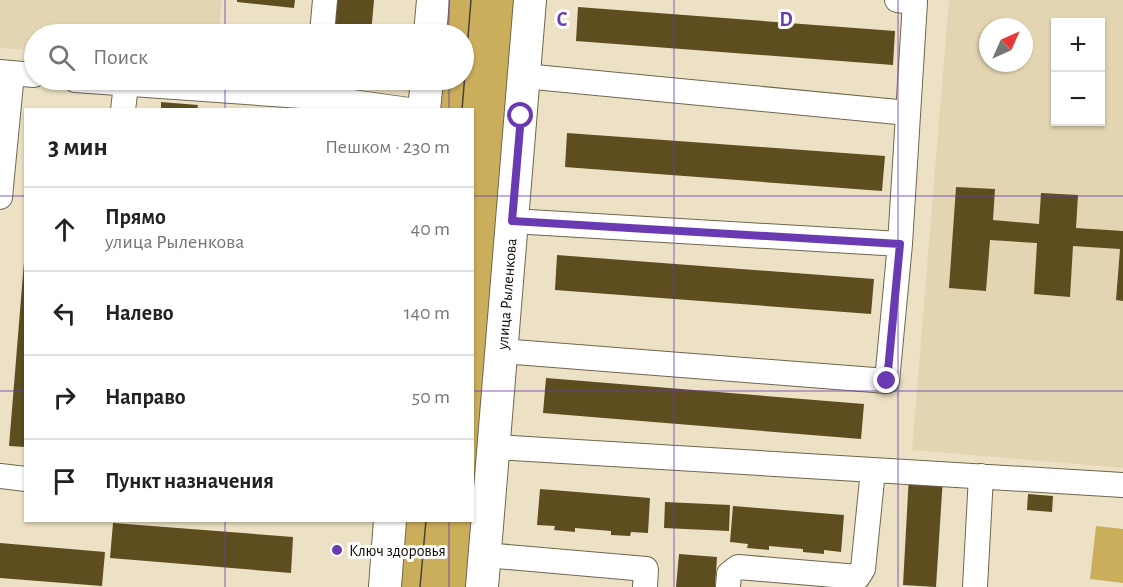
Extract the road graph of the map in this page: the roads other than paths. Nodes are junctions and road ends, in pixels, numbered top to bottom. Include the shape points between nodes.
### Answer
1 (325, 0) edge
2 (433, 0) edge
3 (530, 0) edge
4 (909, 1) edge
5 (323, 24) edge
6 (431, 24) edge
7 (15, 74) edge
8 (524, 76) junction
9 (125, 90) edge
10 (167, 90) edge
11 (309, 90) edge
12 (325, 90) edge
13 (426, 90) edge
14 (264, 102) edge
15 (123, 108) edge
16 (402, 108) edge
17 (424, 108) edge
18 (908, 113) junction
19 (0, 197) edge
20 (512, 221) junction
21 (900, 244) junction
22 (502, 351) junction
23 (494, 447) junction
24 (873, 470) junction
25 (0, 476) edge
26 (981, 477) junction
27 (24, 478) edge
28 (1123, 485) edge
29 (390, 522) edge
30 (485, 555) junction
31 (385, 587) edge
32 (482, 587) edge
33 (645, 587) edge
34 (728, 587) edge
35 (975, 587) edge

1 - 5 lane
2 - 6 main road
3 - 8 main road, улица Рыленкова
4 - 18 lane
7 - 19 lane
8 - 18 lane
8 - 20 main road, улица Рыленкова
9 - 15 lane
10 - 14 lane
11 - 14 lane
12 - 16 lane
13 - 17 main road
18 - 21 lane
20 - 21 lane
20 - 22 main road, улица Рыленкова
21 - 22 lane via 887,381
22 - 23 main road, улица Рыленкова
23 - 24 lane
23 - 30 main road, улица Рыленкова
24 - 26 lane
24 - 34 lane via 863,569 858,577 738,567 729,574
25 - 27 lane
26 - 28 lane
26 - 35 lane
29 - 31 main road
30 - 32 main road, улица Рыленкова
30 - 33 lane via 646,570

